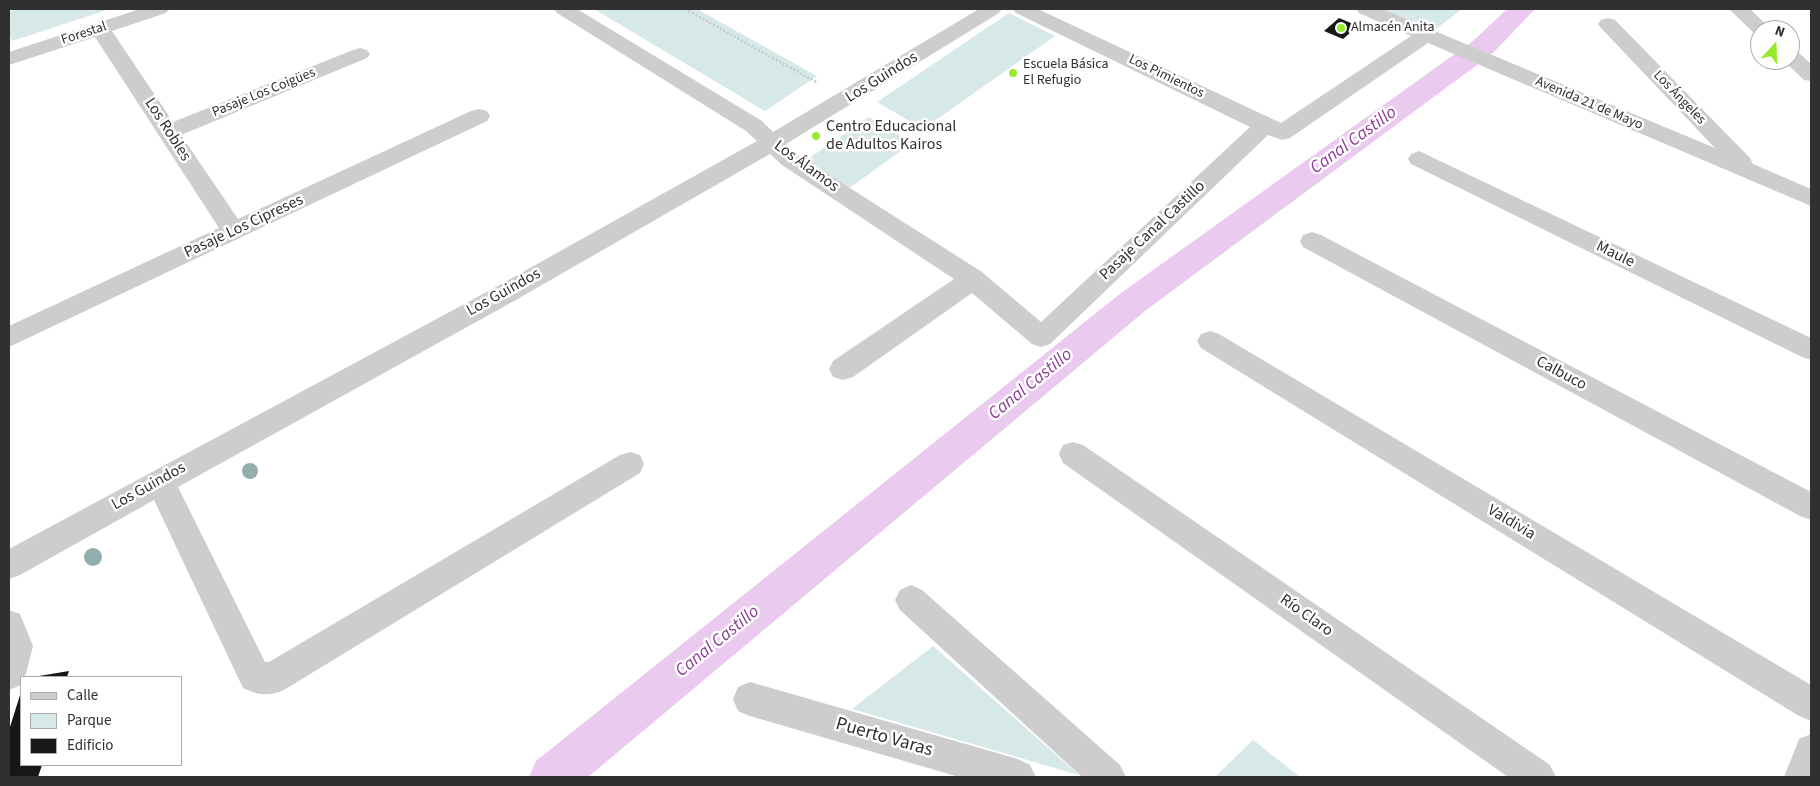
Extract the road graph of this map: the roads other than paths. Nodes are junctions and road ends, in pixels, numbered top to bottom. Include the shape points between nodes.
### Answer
1 (159, 9) edge
2 (564, 9) edge
3 (992, 9) edge
4 (1023, 9) edge
5 (1366, 9) edge
6 (1739, 9) edge
7 (1751, 20) edge
8 (1608, 24) dead end
9 (100, 29) junction
10 (1426, 34) junction
11 (360, 54) dead end
12 (9, 59) edge
13 (1800, 65) edge
14 (1811, 75) edge
15 (479, 116) dead end
16 (1273, 129) junction
17 (168, 132) junction
18 (772, 143) junction
19 (1419, 159) dead end
20 (1750, 172) junction
21 (1811, 198) edge
22 (234, 232) junction
23 (1312, 241) dead end
24 (973, 279) junction
25 (9, 337) edge
26 (1041, 337) joint
27 (1210, 341) dead end
28 (1811, 350) edge
29 (843, 369) dead end
30 (1073, 454) dead end
31 (630, 464) dead end
32 (160, 481) junction
33 (1811, 507) edge
34 (9, 565) edge
35 (911, 600) dead end
36 (750, 699) dead end
37 (1811, 704) edge
38 (1811, 751) edge
39 (1018, 777) edge
40 (1108, 777) edge
41 (1538, 777) edge
42 (1802, 777) edge

1 - 9 street, Forestal
2 - 18 street, Los Álamos via 754,126
3 - 18 street, Los Guindos
4 - 16 street, Los Pimientos
5 - 10 street, Avenida 21 de Mayo
6 - 7 street
8 - 20 street, Los Ángeles
9 - 12 street, Forestal
9 - 17 street, Los Robles
10 - 16 street, Pasaje Canal Castillo
10 - 20 street, Avenida 21 de Mayo
11 - 17 street, Pasaje Los Coigües
13 - 14 street
15 - 22 street, Pasaje Los Cipreses
16 - 26 street, Pasaje Canal Castillo
17 - 22 street, Los Robles
18 - 24 street, Los Álamos via 790,160
18 - 32 street, Los Guindos via 606,238
19 - 28 street, Maule
20 - 21 street, Avenida 21 de Mayo
22 - 25 street, Pasaje Los Cipreses
23 - 33 street, Calbuco
24 - 26 street, Los Álamos
24 - 29 street
27 - 37 street, Valdivia
30 - 41 street, Río Claro
31 - 32 street via 272,679 255,677
32 - 34 street, Los Guindos
35 - 40 street
36 - 39 street, Puerto Varas
38 - 42 street

